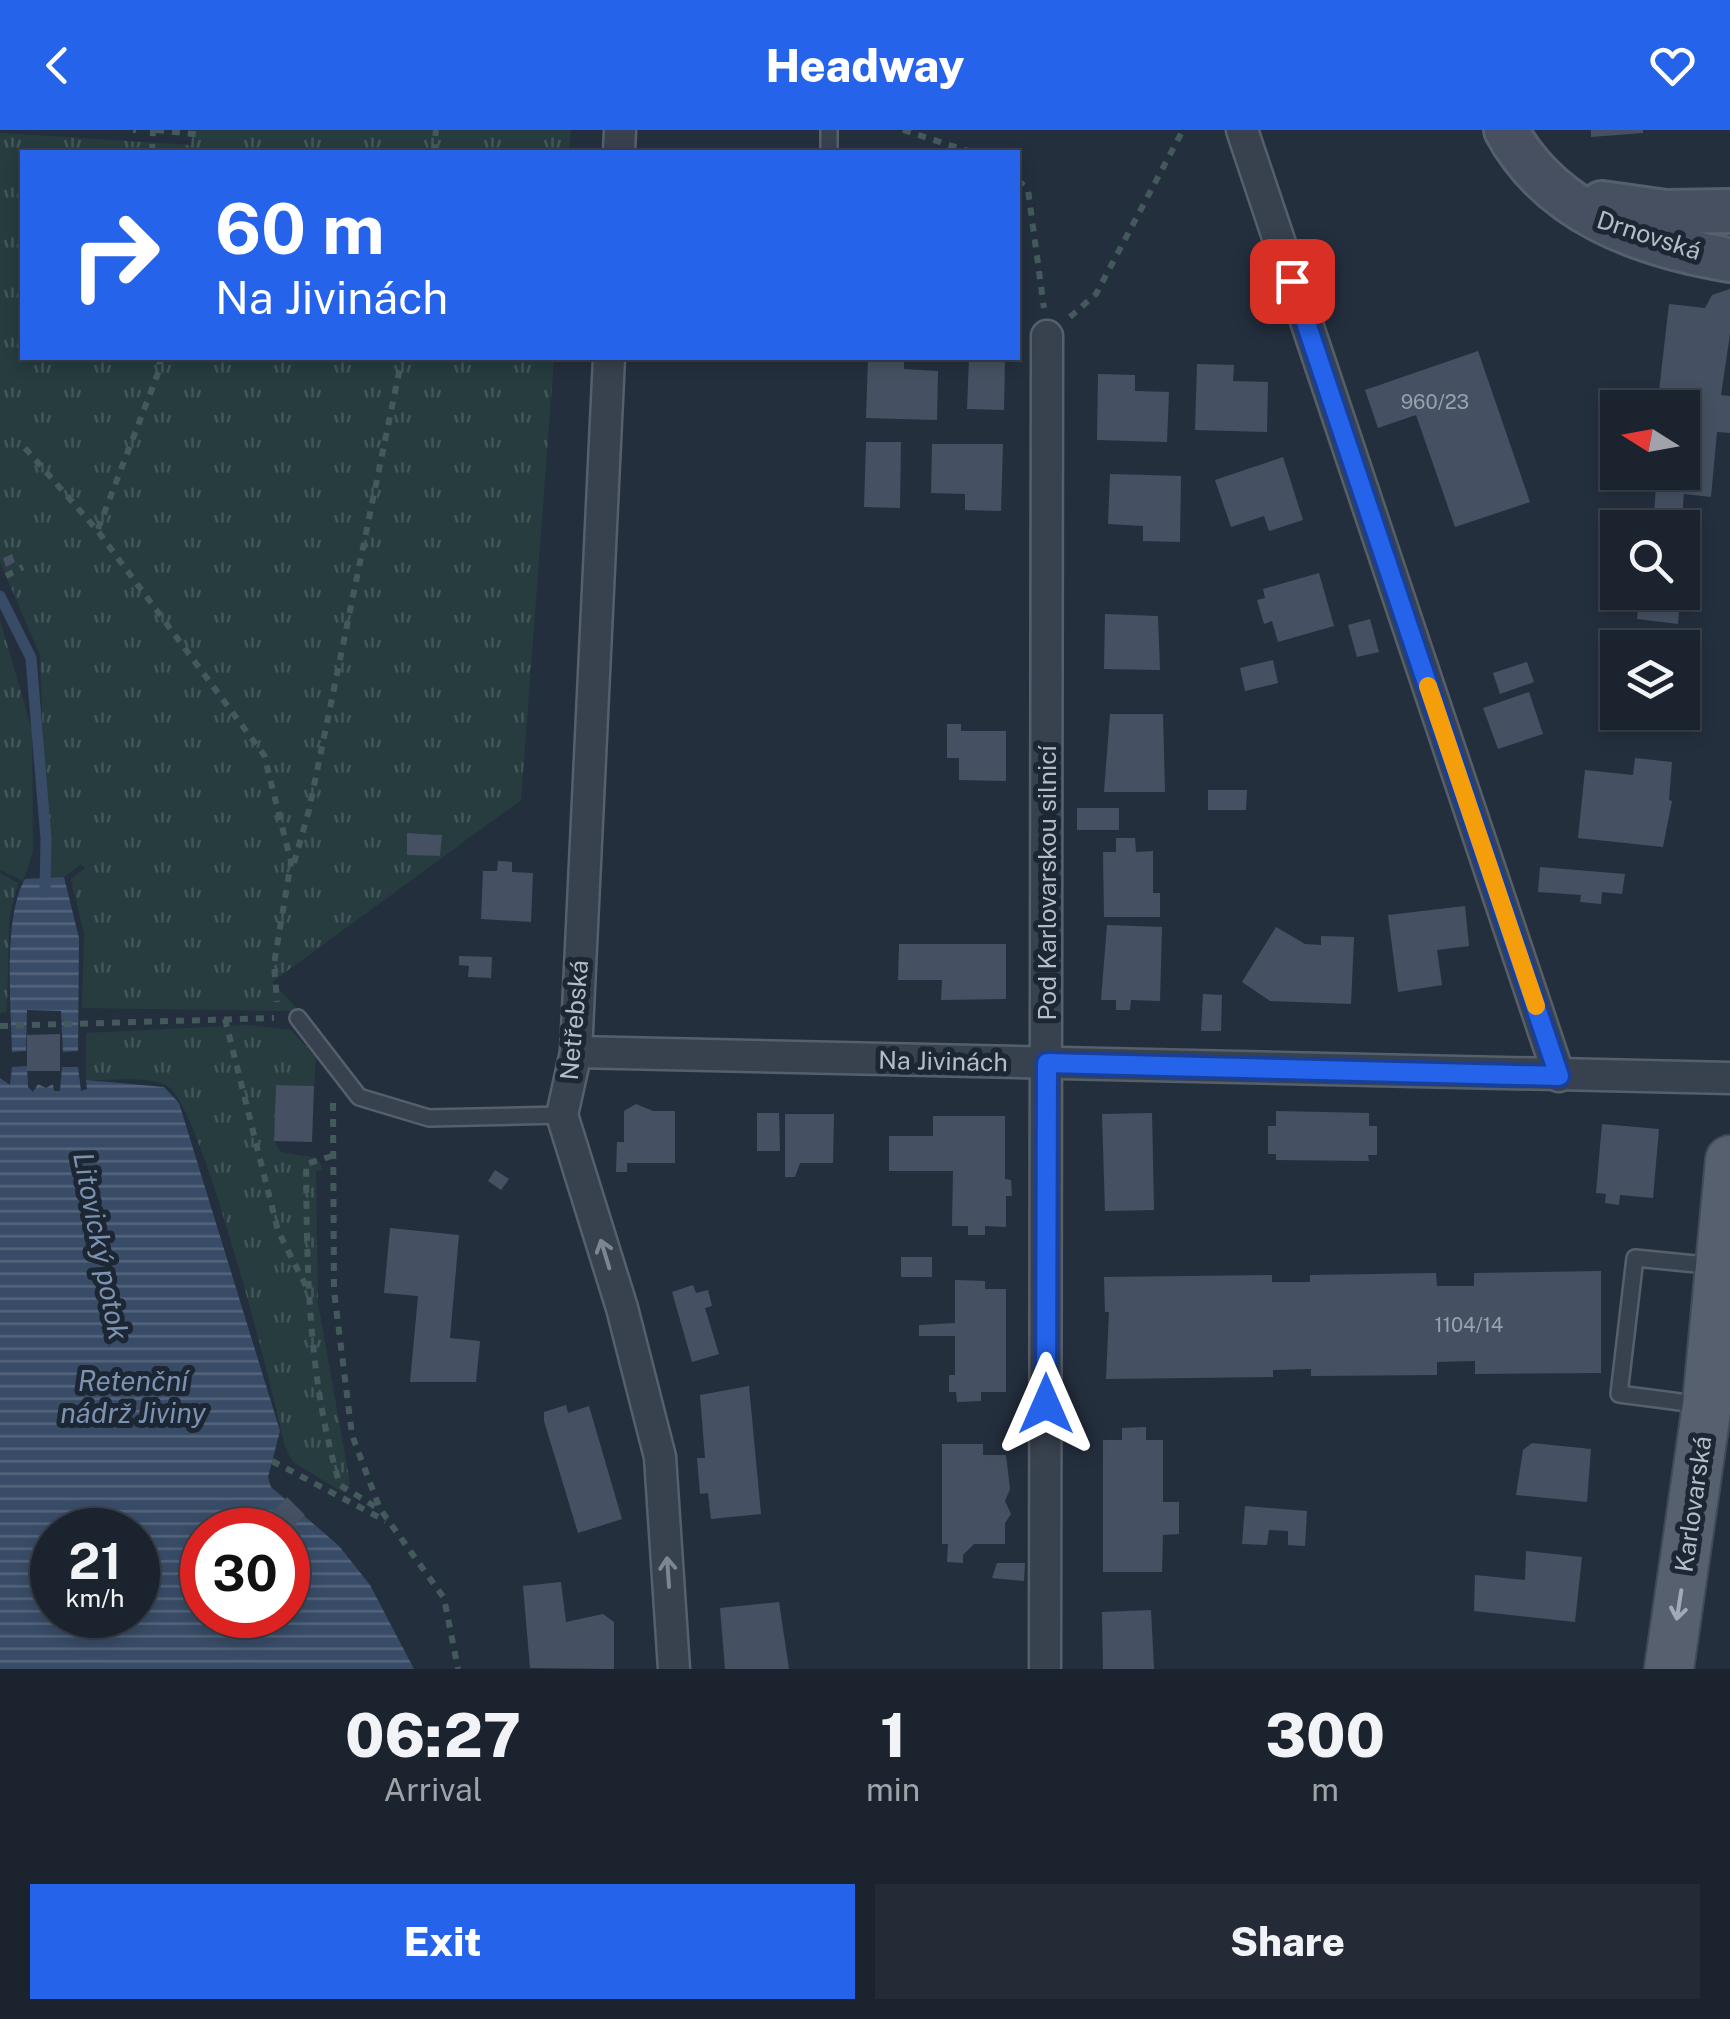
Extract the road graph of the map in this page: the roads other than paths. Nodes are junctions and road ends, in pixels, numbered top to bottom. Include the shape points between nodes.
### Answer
1 (1242, 130) edge
2 (1516, 147) edge
3 (1730, 210) edge
4 (1730, 260) edge
5 (1047, 336) road end
6 (609, 360) edge
7 (298, 1018) dead end
8 (576, 1052) junction
9 (1047, 1063) junction
10 (1559, 1076) junction
11 (1730, 1078) edge
12 (562, 1115) junction
13 (1730, 1160) edge
14 (1720, 1267) junction
15 (1706, 1405) junction
16 (674, 1669) edge
17 (1045, 1669) edge
18 (1669, 1669) edge

1 - 10 street
2 - 3 main road, Drnovská via 1572,194 1666,212
2 - 4 main road, Drnovská via 1568,202 1595,219
5 - 9 street, Pod Karlovarskou silnicí
6 - 8 street, Netřebská
7 - 12 lane via 359,1097 429,1118
8 - 9 street, Na Jivinách
8 - 12 street, Netřebská
9 - 10 street, Na Jivinách
9 - 17 street, Pod Karlovarskou silnicí
10 - 11 street, Na Jivinách
16 -> 12 street, Netřebská via 660,1457
13 - 14 main road, Karlovarská
14 - 15 main road, Karlovarská
14 - 15 lane via 1636,1258 1619,1394
15 -> 18 main road, Karlovarská

